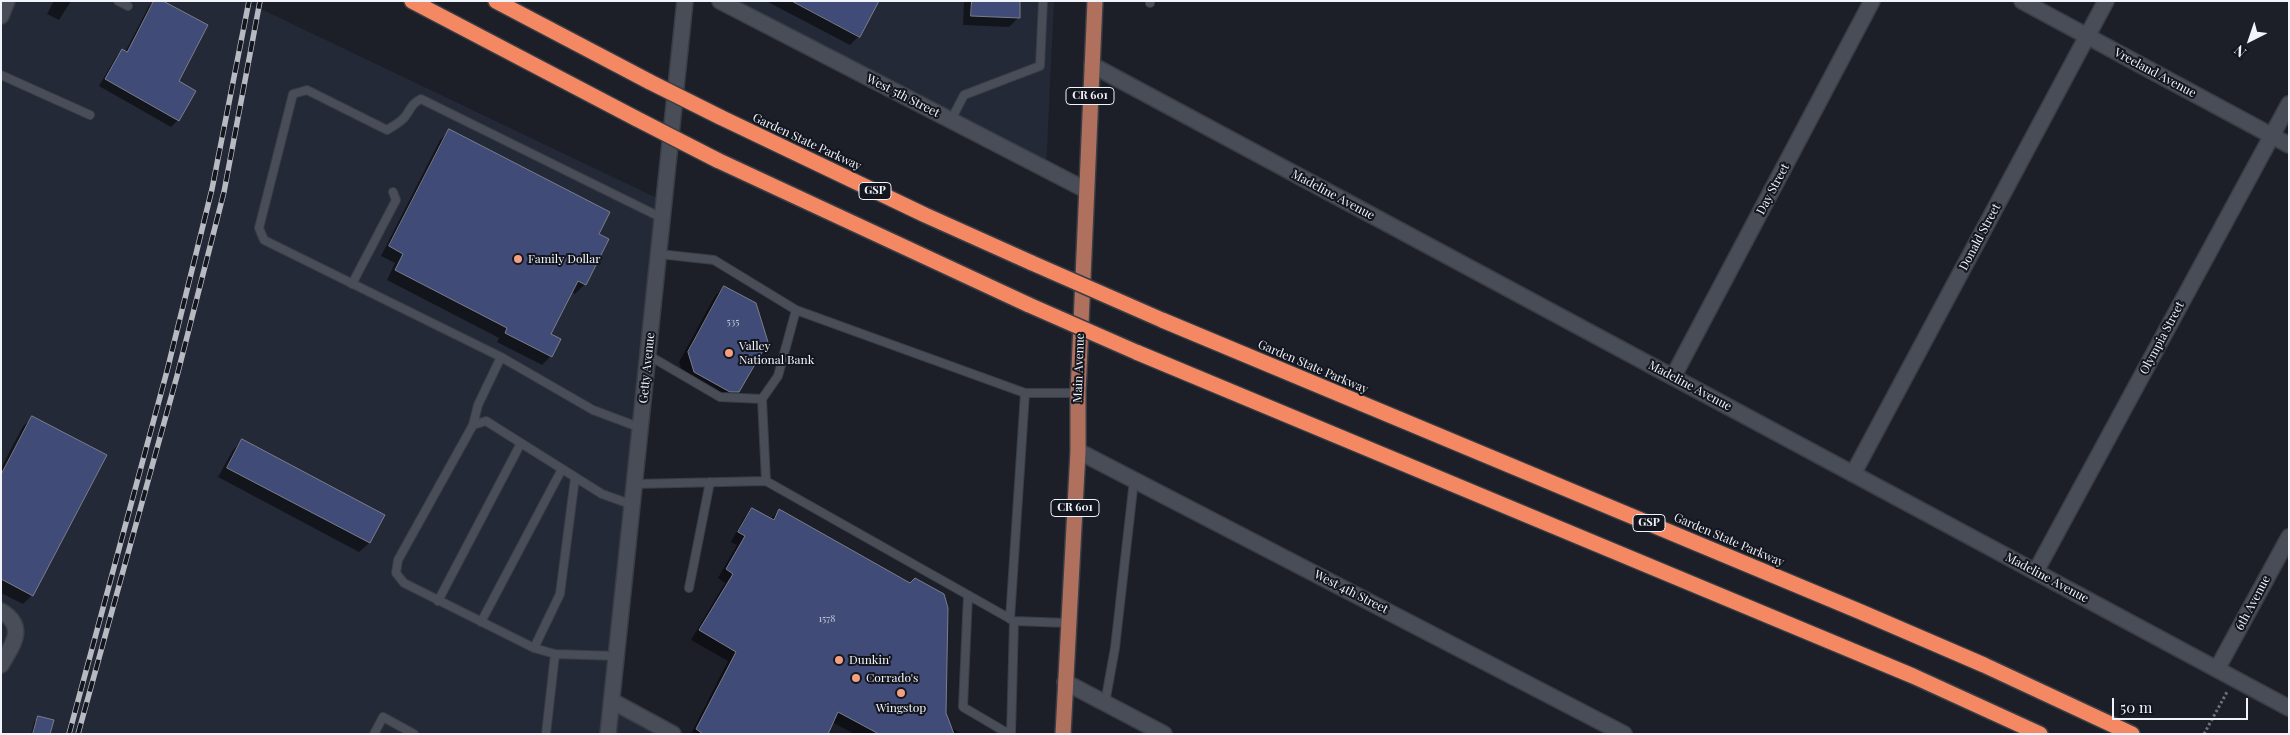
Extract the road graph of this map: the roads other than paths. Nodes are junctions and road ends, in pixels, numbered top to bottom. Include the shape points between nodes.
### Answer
1 (7, 1) edge
2 (118, 1) edge
3 (412, 1) edge
4 (496, 1) edge
5 (685, 1) edge
6 (720, 1) edge
7 (1043, 1) edge
8 (1094, 1) edge
9 (1872, 1) edge
10 (2022, 1) edge
11 (2106, 1) edge
12 (128, 6) dead end
13 (1, 16) edge
14 (2088, 37) junction
15 (1092, 65) junction
16 (1, 75) edge
17 (2289, 104) edge
18 (90, 115) dead end
19 (951, 120) junction
20 (2271, 136) junction
21 (2289, 145) edge
22 (1086, 190) junction
23 (393, 192) dead end
24 (662, 218) junction
25 (659, 254) junction
26 (352, 284) junction
27 (796, 310) junction
28 (648, 355) junction
29 (501, 358) junction
30 (1673, 377) junction
31 (1025, 393) junction
32 (1078, 393) junction
33 (762, 399) junction
34 (473, 425) junction
35 (641, 428) junction
36 (521, 443) junction
37 (1078, 451) junction
38 (562, 469) junction
39 (1853, 474) junction
40 (575, 478) junction
41 (1134, 480) junction
42 (766, 481) junction
43 (710, 482) junction
44 (635, 484) junction
45 (633, 505) junction
46 (2289, 537) edge
47 (2036, 571) junction
48 (689, 588) dead end
49 (968, 595) junction
50 (438, 601) junction
51 (7, 614) edge
52 (1012, 620) junction
53 (481, 622) junction
54 (1068, 623) junction
55 (534, 648) junction
56 (555, 654) junction
57 (616, 656) junction
58 (1, 665) edge
59 (2217, 669) junction
60 (1065, 682) junction
61 (612, 701) junction
62 (1105, 703) junction
63 (2289, 708) edge
64 (374, 734) edge
65 (414, 734) edge
66 (546, 734) edge
67 (608, 734) edge
68 (673, 734) edge
69 (1010, 734) edge
70 (1063, 734) edge
71 (1164, 734) edge
72 (1624, 734) edge
73 (2040, 734) edge
74 (2132, 734) edge

1 - 13 street
2 - 12 lane
3 - 73 highway, bridge via 717,160 1028,305 1914,676
4 - 74 highway, Garden State Parkway / GSP, bridge via 720,117 925,215 1162,320 1861,612
5 - 24 street, Getty Avenue
6 - 19 street, West 5th Street
7 - 19 lane via 1040,66 964,95
8 - 15 main road, Main Avenue / CR 601
9 - 30 street, Day Street
10 - 14 street, Vreeland Avenue
11 - 14 street, Donald Street
14 - 20 street, Vreeland Avenue
14 - 39 street, Donald Street
15 - 22 main road, Main Avenue / CR 601
15 - 30 street, Madeline Avenue
16 - 18 lane
17 - 20 street, Olympia Street
19 - 22 street, West 5th Street
20 - 21 street, Vreeland Avenue
20 - 47 street, Olympia Street
22 - 32 main road, Main Avenue / CR 601
23 - 26 lane via 396,200
24 - 25 street, Getty Avenue
24 - 26 lane via 421,99 413,103 399,123 387,130 307,90 293,94 259,228 264,240
25 - 27 lane via 714,260
25 - 28 street, Getty Avenue
26 - 29 lane
27 - 31 lane
27 - 33 lane via 778,376
28 - 33 lane via 720,397
28 - 35 street, Getty Avenue
29 - 34 lane via 478,405
29 - 35 lane via 593,410
30 - 39 street, Madeline Avenue
31 - 32 lane
31 - 52 lane
32 - 37 main road, Main Avenue / CR 601
33 - 42 lane
34 - 36 lane via 486,421
34 - 50 lane via 398,560 396,574 404,583
35 - 44 street, Getty Avenue
36 - 38 lane
36 - 50 lane
37 - 41 street, West 4th Street
37 - 54 main road, Main Avenue / CR 601
38 - 40 lane
38 - 53 lane
39 - 47 street, Madeline Avenue
40 - 45 lane via 602,494
40 - 55 lane via 560,594
41 - 62 lane via 1115,648
41 - 72 street, West 4th Street
42 - 43 lane
42 - 49 lane
43 - 44 lane
43 - 48 lane
44 - 45 street, Getty Avenue
45 - 57 street, Getty Avenue
46 - 59 street, 6th Avenue
47 - 59 street, Madeline Avenue
49 - 52 lane
49 - 69 lane via 963,707
50 - 53 lane
51 - 58 street via 17,628 14,642
52 - 54 lane
52 - 69 lane
53 - 55 lane
54 - 60 main road, Main Avenue / CR 601
55 - 56 lane
56 - 57 lane
56 - 66 lane
57 - 61 street, Getty Avenue
59 - 63 street, Madeline Avenue
60 - 62 street
60 - 70 main road, Main Avenue / CR 601
61 - 67 street, Getty Avenue
61 - 68 street
62 - 71 street
64 - 65 lane via 383,717

